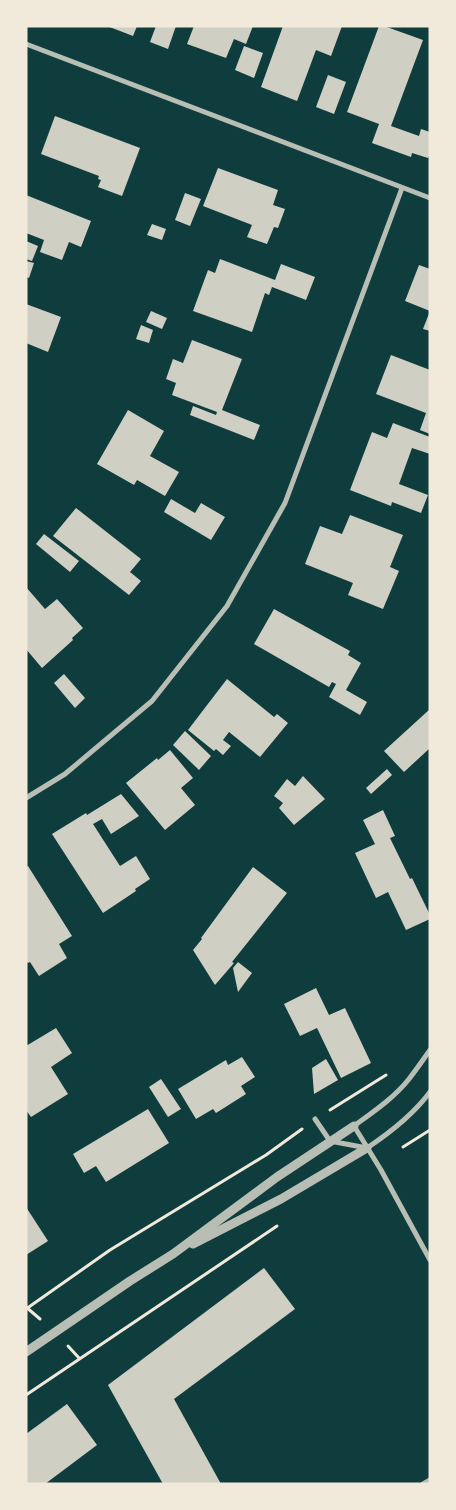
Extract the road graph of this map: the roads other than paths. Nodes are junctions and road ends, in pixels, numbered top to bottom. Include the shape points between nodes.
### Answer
1 (28, 45) edge
2 (26, 53) edge
3 (402, 188) junction
4 (430, 198) edge
5 (26, 798) edge
6 (430, 1050) edge
7 (430, 1092) edge
8 (315, 1119) road end
9 (354, 1126) junction
10 (330, 1141) junction
11 (367, 1148) junction
12 (173, 1254) junction
13 (430, 1260) edge
14 (26, 1352) edge
15 (430, 1480) edge
16 (423, 1484) edge

1 - 2 street
1 - 3 street
3 - 4 street
3 - 5 street via 285,503 227,606 152,701 65,774
6 - 9 street via 399,1090
7 - 11 street via 395,1129
8 - 10 street
9 - 10 street
9 - 11 street
10 - 11 street
10 - 12 street
11 - 12 street via 281,1199
11 - 13 street
12 - 14 street
15 - 16 street

